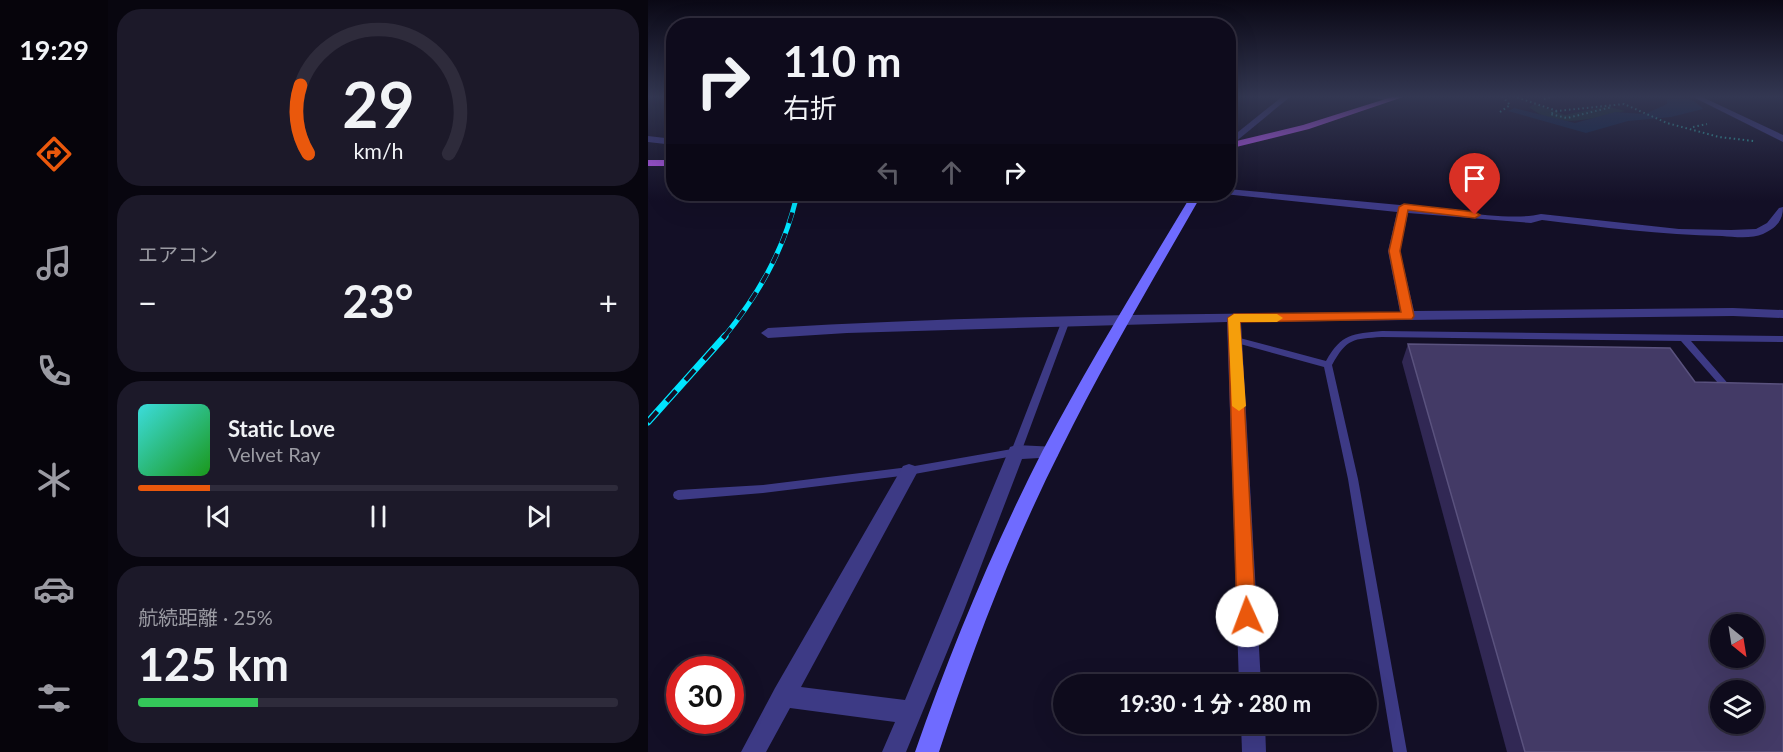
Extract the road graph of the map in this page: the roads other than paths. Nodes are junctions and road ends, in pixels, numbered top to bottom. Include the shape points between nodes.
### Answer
1 (1288, 131) edge
2 (1767, 131) edge
3 (648, 139) edge
4 (1783, 139) edge
5 (666, 141) edge
6 (1236, 143) edge
7 (648, 163) edge
8 (666, 163) edge
9 (1236, 193) edge
10 (1193, 201) edge
11 (1404, 207) junction
12 (1783, 210) edge
13 (1783, 314) edge
14 (1408, 316) junction
15 (1234, 318) junction
16 (1124, 319) junction
17 (1065, 322) junction
18 (768, 333) dead end
19 (1684, 338) junction
20 (1783, 339) edge
21 (1236, 340) junction
22 (1328, 365) junction
23 (1728, 389) edge
24 (1016, 452) junction
25 (1051, 452) junction
26 (909, 471) junction
27 (678, 495) dead end
28 (1250, 674) edge
29 (783, 696) junction
30 (911, 712) junction
31 (1253, 734) edge
32 (753, 752) edge
33 (894, 752) edge
34 (927, 752) edge
35 (1254, 752) edge
36 (1400, 752) edge

1 - 6 main road
2 - 4 street
3 - 5 street
7 - 8 main road
9 - 11 street
10 - 16 street
11 - 12 street via 1498,218 1541,217 1679,232 1731,233 1758,232 1771,225
11 - 14 street via 1394,251
13 - 14 street
14 - 15 street
15 - 16 street
15 - 21 street
16 - 17 street
16 - 25 street
17 - 18 street
17 - 24 lane
19 - 20 lane
19 - 22 lane via 1362,336 1339,344
19 - 23 lane
21 - 22 lane
21 - 28 street
22 - 36 lane via 1353,478
24 - 25 street
24 - 26 lane
24 - 30 street
25 - 34 street via 1002,555
26 - 27 lane
26 - 29 street
29 - 30 street
29 - 32 street
30 - 33 street
31 - 35 street

